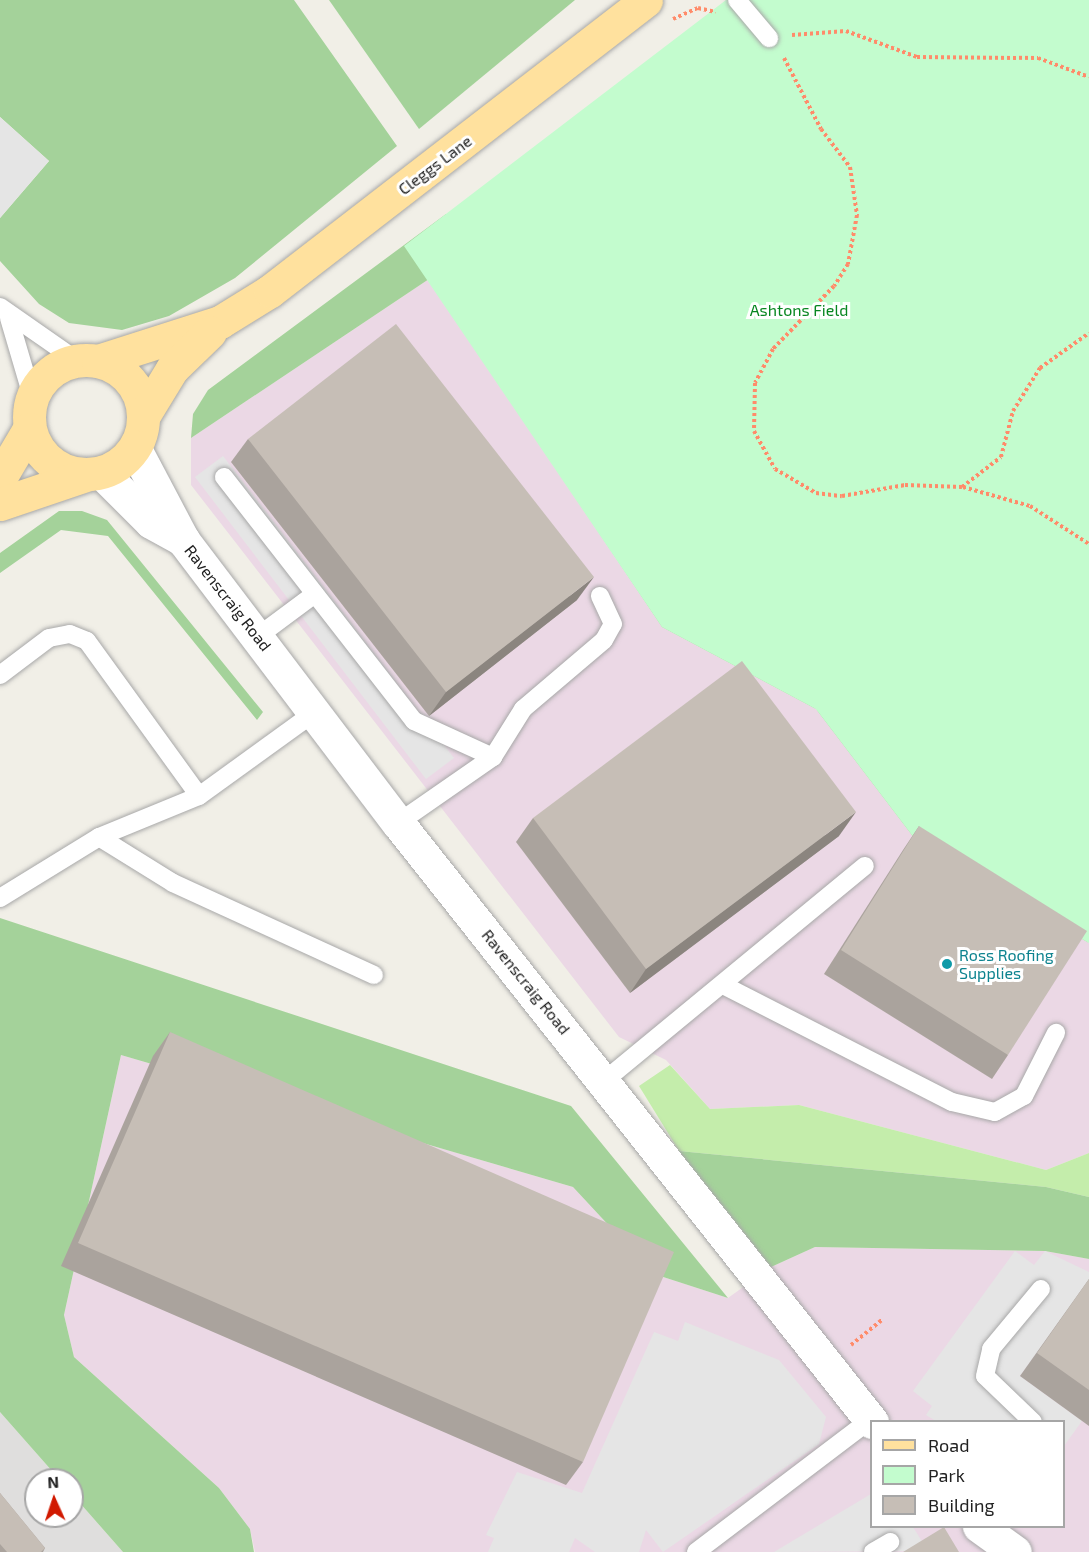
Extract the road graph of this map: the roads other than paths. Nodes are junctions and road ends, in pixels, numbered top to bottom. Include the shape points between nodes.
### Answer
1 (646, 0) edge
2 (736, 0) edge
3 (769, 38) road end
4 (5, 312) edge
5 (220, 322) junction
6 (87, 361) junction
7 (32, 396) junction
8 (144, 415) junction
9 (29, 429) junction
10 (135, 449) junction
11 (94, 474) junction
12 (224, 477) dead end
13 (0, 478) edge
14 (0, 504) edge
15 (183, 540) junction
16 (315, 594) junction
17 (600, 596) dead end
18 (257, 637) junction
19 (0, 675) edge
20 (315, 712) junction
21 (493, 756) junction
22 (199, 796) junction
23 (399, 823) junction
24 (99, 837) junction
25 (866, 866) dead end
26 (0, 898) edge
27 (374, 975) dead end
28 (723, 984) junction
29 (1056, 1033) dead end
30 (604, 1081) junction
31 (1041, 1289) dead end
32 (872, 1420) edge
33 (1031, 1420) edge
34 (870, 1422) edge
35 (980, 1528) edge
36 (890, 1542) dead end
37 (696, 1552) edge
38 (873, 1552) edge
39 (1015, 1552) edge

1 - 5 main road, Cleggs Lane via 270,291
2 - 3 lane
4 - 6 lane
4 - 7 lane
5 - 6 main road, Cleggs Lane
5 - 8 main road, Cleggs Lane via 172,369
6 - 7 main road via 42,379
6 - 8 main road via 132,383
7 - 9 main road
8 - 10 main road
9 - 11 main road via 49,462
9 - 13 main road
10 - 11 main road
10 - 15 street, Ravenscraig Road
11 - 14 main road
11 - 15 street, Ravenscraig Road via 151,522
12 - 16 lane
15 - 18 street, Ravenscraig Road
16 - 18 lane
16 - 21 lane via 414,721
17 - 21 lane via 613,624 604,640 523,709
18 - 20 street, Ravenscraig Road
19 - 22 lane via 50,638 70,634 87,641
20 - 22 lane
20 - 23 street, Ravenscraig Road
21 - 23 lane
22 - 24 lane
23 - 30 street, Ravenscraig Road
24 - 26 lane
24 - 27 lane via 173,883
25 - 28 lane
28 - 29 lane via 952,1102 995,1112 1024,1096
28 - 30 lane
30 - 32 street, Ravenscraig Road
31 - 33 lane via 991,1349 985,1376
34 - 37 lane
35 - 39 street
36 - 38 lane

